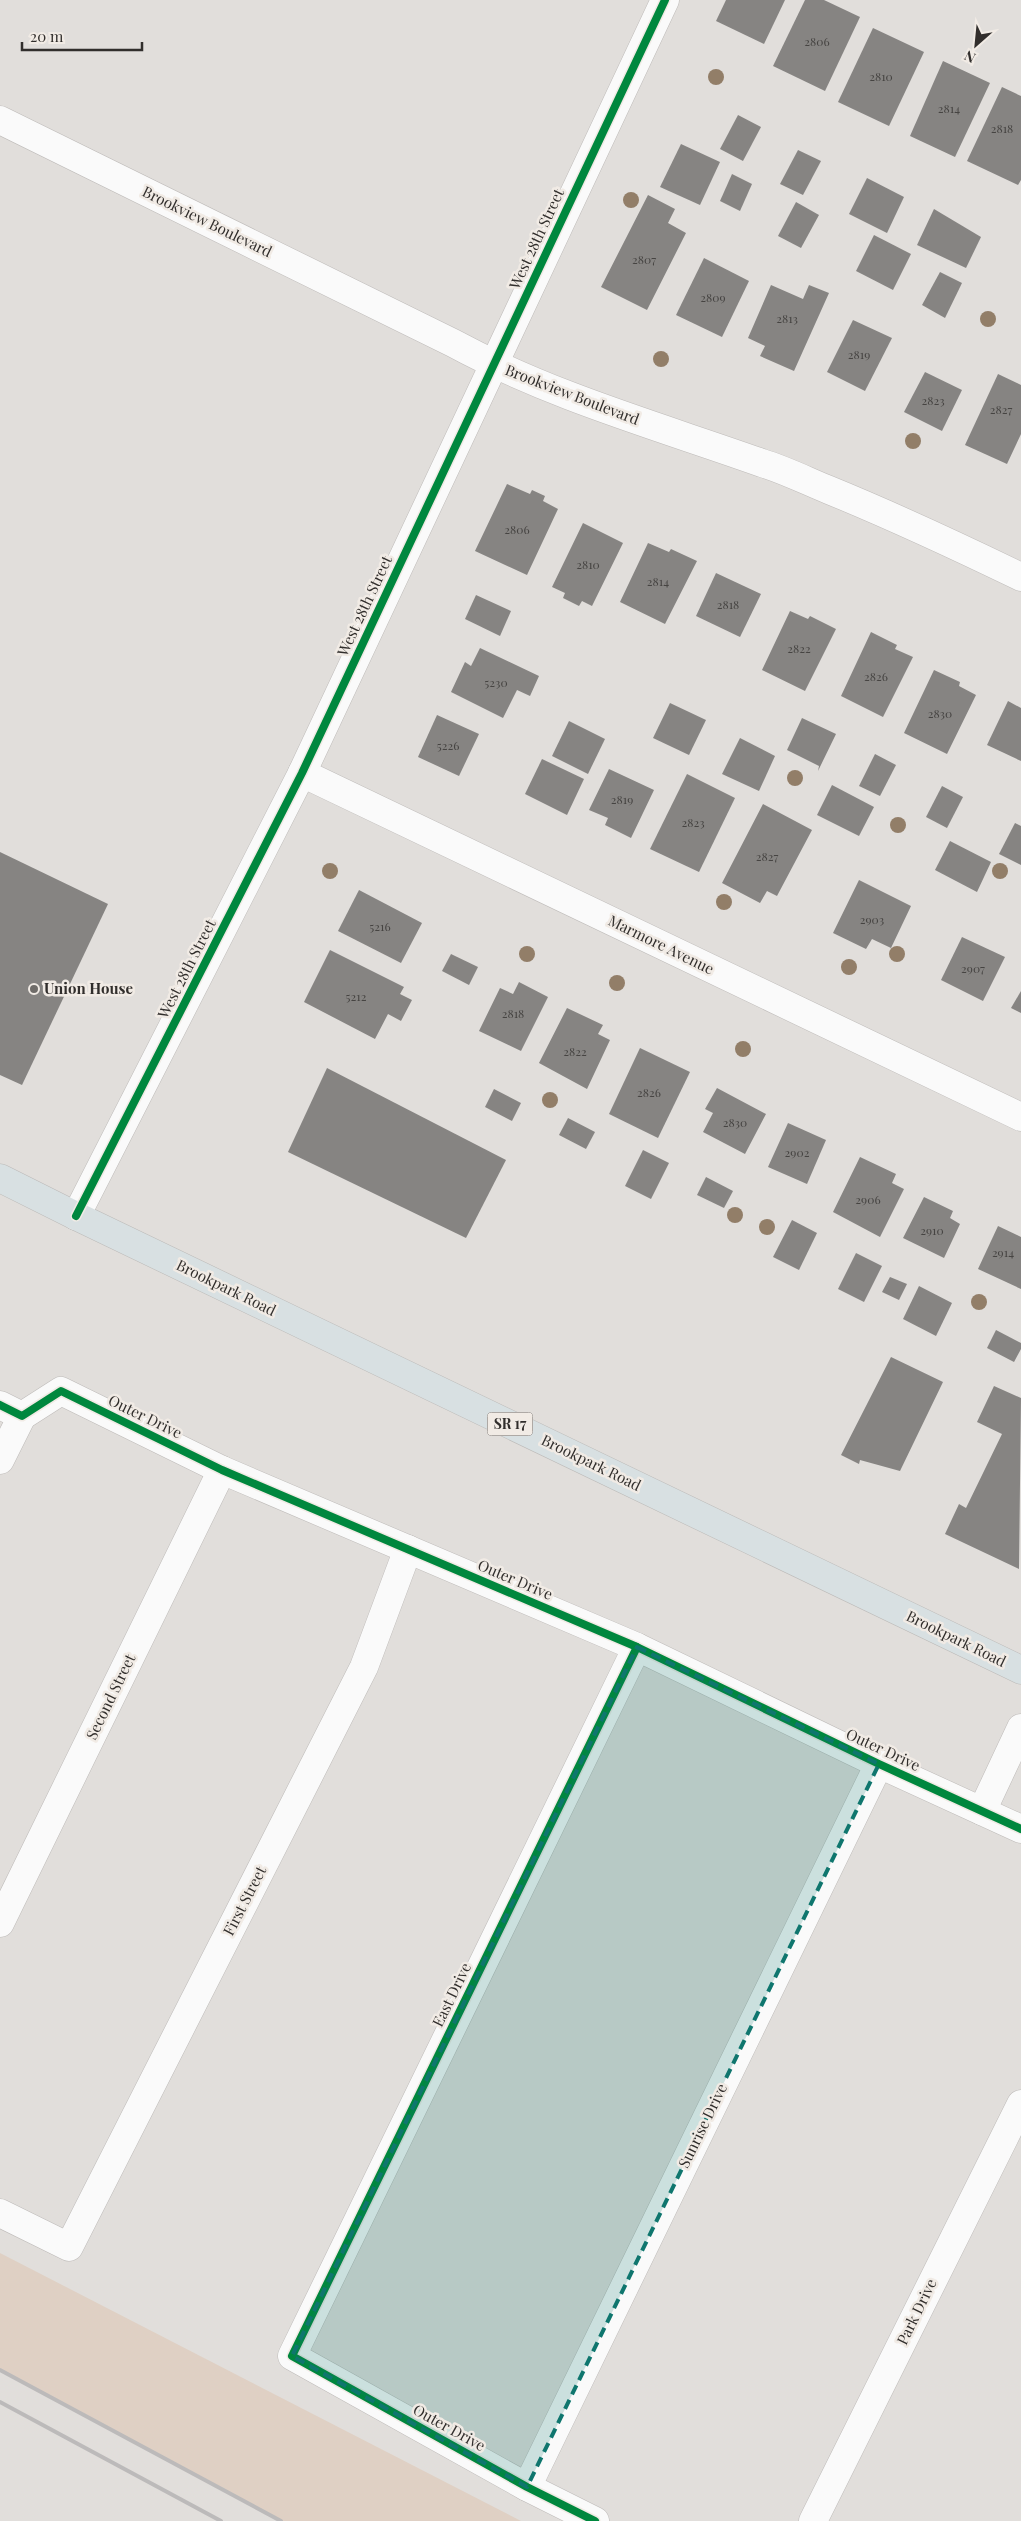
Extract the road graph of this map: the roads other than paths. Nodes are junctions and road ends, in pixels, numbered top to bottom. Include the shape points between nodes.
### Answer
1 (666, 0) edge
2 (0, 120) edge
3 (493, 364) junction
4 (1021, 578) edge
5 (302, 773) junction
6 (1021, 1117) edge
7 (0, 1178) edge
8 (76, 1216) junction
9 (11, 1411) edge
10 (0, 1460) edge
11 (222, 1470) junction
12 (408, 1549) junction
13 (637, 1647) junction
14 (1021, 1670) edge
15 (1021, 1728) edge
16 (879, 1764) junction
17 (982, 1811) junction
18 (1021, 1829) edge
19 (0, 1923) edge
20 (1021, 2104) edge
21 (0, 2213) edge
22 (292, 2356) joint
23 (527, 2487) junction
24 (595, 2521) edge
25 (814, 2521) edge

1 - 3 street, West 28th Street
2 - 3 street, Brookview Boulevard
3 - 4 street, Brookview Boulevard via 680,436 764,463 907,522
3 - 5 street, West 28th Street
5 - 6 street, Marmore Avenue
5 - 8 street, West 28th Street
7 - 8 main road, Brookpark Road / SR 17
8 - 14 main road, Brookpark Road / SR 17
9 - 10 street
9 - 11 street, Outer Drive via 61,1391
11 - 12 street, Outer Drive
11 - 19 street, Second Street
12 - 13 street, Outer Drive
12 - 21 street, First Street via 364,1667 69,2247
13 - 16 street, Outer Drive
13 - 22 street, East Drive
15 - 17 street
16 - 17 street, Outer Drive
16 - 23 street, Sunrise Drive
17 - 18 street, Outer Drive
20 - 25 street, Park Drive
22 - 23 street, Outer Drive
23 - 24 street, Outer Drive

